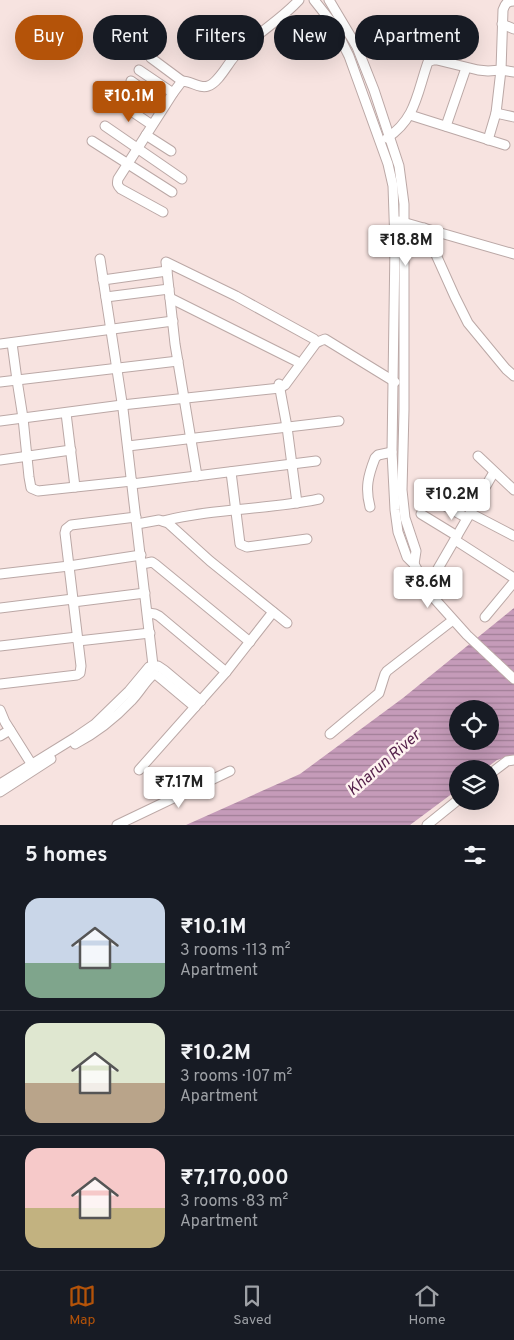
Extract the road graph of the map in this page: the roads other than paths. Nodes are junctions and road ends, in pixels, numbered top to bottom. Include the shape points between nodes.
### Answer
1 (299, 0) edge
2 (314, 0) edge
3 (329, 0) edge
4 (514, 1) edge
5 (502, 24) junction
6 (514, 29) edge
7 (154, 60) edge
8 (466, 68) junction
9 (139, 70) dead end
10 (501, 70) junction
11 (514, 72) edge
12 (131, 81) dead end
13 (182, 81) junction
14 (173, 92) junction
15 (118, 102) dead end
16 (165, 105) junction
17 (496, 113) junction
18 (410, 115) junction
19 (514, 117) edge
20 (152, 124) junction
21 (105, 126) dead end
22 (446, 126) junction
23 (146, 135) junction
24 (390, 136) junction
25 (488, 140) junction
26 (92, 141) dead end
27 (380, 143) junction
28 (506, 145) dead end
29 (137, 149) junction
30 (171, 151) dead end
31 (128, 164) junction
32 (182, 179) dead end
33 (172, 192) dead end
34 (163, 212) dead end
35 (394, 220) junction
36 (404, 222) junction
37 (424, 228) junction
38 (514, 254) edge
39 (100, 259) dead end
40 (167, 270) junction
41 (103, 280) junction
42 (169, 293) junction
43 (106, 297) junction
44 (173, 321) junction
45 (111, 330) junction
46 (314, 339) junction
47 (12, 342) junction
48 (0, 344) edge
49 (178, 361) junction
50 (296, 361) junction
51 (117, 368) junction
52 (514, 376) edge
53 (393, 377) junction
54 (16, 380) junction
55 (0, 382) edge
56 (404, 384) junction
57 (278, 387) junction
58 (184, 399) junction
59 (122, 405) junction
60 (66, 413) junction
61 (23, 418) junction
62 (0, 421) edge
63 (339, 421) dead end
64 (287, 427) junction
65 (191, 438) junction
66 (128, 446) junction
67 (71, 450) junction
68 (392, 452) junction
69 (27, 456) junction
70 (478, 456) dead end
71 (0, 460) edge
72 (316, 461) dead end
73 (292, 464) junction
74 (231, 472) junction
75 (494, 472) junction
76 (197, 476) junction
77 (132, 482) junction
78 (75, 487) junction
79 (514, 490) edge
80 (429, 496) dead end
81 (319, 499) dead end
82 (298, 503) junction
83 (370, 507) dead end
84 (404, 509) junction
85 (236, 510) junction
86 (395, 510) junction
87 (421, 514) dead end
88 (469, 516) junction
89 (136, 520) junction
90 (163, 521) junction
91 (58, 526) dead end
92 (68, 526) junction
93 (514, 536) edge
94 (456, 538) junction
95 (307, 539) dead end
96 (141, 559) junction
97 (414, 564) junction
98 (69, 566) junction
99 (0, 574) edge
100 (514, 580) edge
101 (424, 582) junction
102 (145, 593) junction
103 (73, 601) junction
104 (0, 608) edge
105 (273, 612) junction
106 (148, 613) junction
107 (485, 618) dead end
108 (453, 620) junction
109 (287, 622) dead end
110 (150, 632) junction
111 (78, 639) junction
112 (250, 642) junction
113 (0, 646) edge
114 (154, 670) junction
115 (226, 672) junction
116 (514, 679) edge
117 (0, 684) edge
118 (198, 704) junction
119 (0, 710) edge
120 (5, 725) edge
121 (330, 734) dead end
122 (0, 736) edge
123 (514, 760) edge
124 (33, 767) junction
125 (499, 767) edge
126 (139, 770) dead end
127 (230, 771) dead end
128 (0, 784) edge
129 (0, 792) edge
130 (449, 807) edge
131 (117, 825) edge
132 (427, 825) edge

1 - 13 street via 234,56 211,85 202,87
2 - 27 street via 333,24 349,56
3 - 24 street via 357,47
4 - 5 street via 505,4
5 - 6 street
5 - 10 street
7 - 13 street
8 - 10 street
8 - 18 street via 433,60 428,62
8 - 22 street
9 - 14 street
10 - 11 street
10 - 17 street
12 - 16 street
13 - 14 street
14 - 16 street
15 - 20 street
16 - 20 street
17 - 19 street
17 - 25 street
18 - 22 street
18 - 24 street via 404,125
20 - 23 street
21 - 29 street
22 - 25 street
23 - 29 street
23 - 30 street
24 - 27 street
24 - 36 street via 399,166
25 - 28 street
26 - 31 street
27 - 35 street via 393,186
29 - 31 street
29 - 32 street
31 - 33 street
31 - 34 street via 118,178 118,186
35 - 36 street
35 - 53 street
36 - 37 street
36 - 56 street
37 - 38 street
37 - 52 street via 468,323
39 - 41 street
40 - 41 street
40 - 42 street
40 - 46 street via 166,262
41 - 43 street
42 - 43 street
42 - 44 street
42 - 50 street
43 - 45 street
44 - 45 street
44 - 49 street
45 - 47 street
45 - 51 street
46 - 50 street
46 - 53 street via 322,334 329,335
47 - 48 street
47 - 54 street
49 - 51 street
49 - 58 street
50 - 57 street
51 - 54 street
51 - 59 street
53 - 56 street
53 - 57 street via 325,339 316,343 285,385
53 - 68 street
54 - 55 street
54 - 61 street
56 - 84 street
57 - 58 street
57 - 64 street
58 - 59 street
58 - 65 street
59 - 60 street
59 - 66 street
60 - 61 street
60 - 67 street
61 - 62 street
61 - 69 street
63 - 64 street
64 - 65 street
64 - 73 street
65 - 66 street
65 - 76 street
66 - 77 street
67 - 69 street
67 - 78 street
68 - 83 street via 375,458 367,486
68 - 86 street
69 - 71 street
69 - 78 street via 31,488 34,490
70 - 75 street
72 - 73 street
73 - 74 street
73 - 82 street
74 - 76 street
74 - 85 street
75 - 79 street
75 - 88 street
76 - 77 street
77 - 78 street
77 - 89 street
80 - 88 street
81 - 82 street
82 - 85 street
84 - 86 street
84 - 97 street via 416,550
85 - 90 street
85 - 95 street via 237,543 247,547
86 - 97 street via 398,532 407,557
87 - 94 street
88 - 93 street
88 - 94 street
89 - 90 street
89 - 92 street
89 - 96 street
90 - 105 street
91 - 92 street via 65,523
92 - 98 street via 65,533
94 - 100 street
94 - 101 street via 436,572
96 - 98 street
96 - 102 street
96 - 112 street via 155,564
97 - 101 street
98 - 99 street
98 - 103 street
100 - 107 street
101 - 108 street
102 - 103 street
102 - 106 street
103 - 104 street
103 - 111 street
105 - 109 street
105 - 112 street
106 - 110 street
106 - 115 street via 159,616
108 - 116 street
108 - 121 street via 388,671 379,693
110 - 111 street
110 - 114 street
111 - 113 street
111 - 117 street via 81,670 77,675
112 - 115 street
114 - 118 street
114 - 124 street via 131,701 99,730
115 - 118 street
118 - 126 street
119 - 120 street
120 - 122 street
120 - 124 street
123 - 125 street
124 - 128 street
124 - 129 street
127 - 131 street
130 - 132 street

